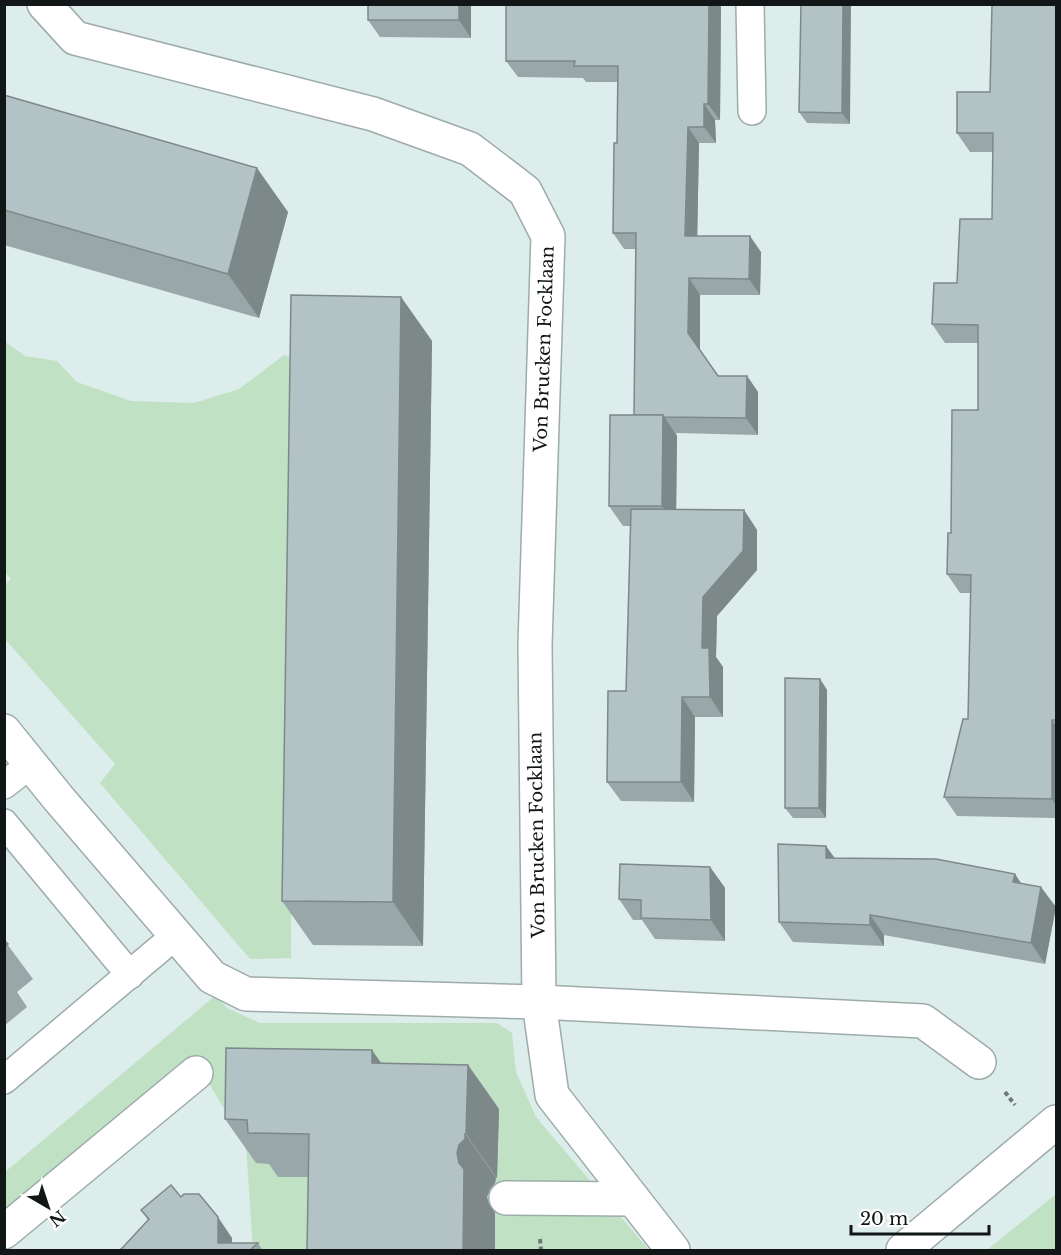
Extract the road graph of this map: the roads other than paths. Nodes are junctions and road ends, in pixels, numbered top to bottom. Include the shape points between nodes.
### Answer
1 (44, 4) edge
2 (750, 4) edge
3 (752, 111) dead end
4 (4, 731) edge
5 (31, 764) junction
6 (4, 785) edge
7 (4, 823) edge
8 (175, 936) junction
9 (130, 975) junction
10 (539, 1002) junction
11 (979, 1062) road end
12 (196, 1073) dead end
13 (4, 1080) edge
14 (1049, 1129) edge
15 (506, 1198) dead end
16 (633, 1199) junction
17 (4, 1232) edge
18 (674, 1251) edge
19 (903, 1251) edge

1 - 10 street, Von Brucken Focklaan via 75,38 373,114 470,149 525,191 548,236 535,645
2 - 3 lane
4 - 5 street
5 - 6 lane
5 - 8 street
7 - 9 lane
8 - 9 lane
8 - 10 street via 212,977 246,994
9 - 13 lane
10 - 11 street via 923,1022
10 - 16 street, Von Brucken Focklaan via 552,1095
12 - 17 street
14 - 19 street
15 - 16 street
16 - 18 street, Von Brucken Focklaan

